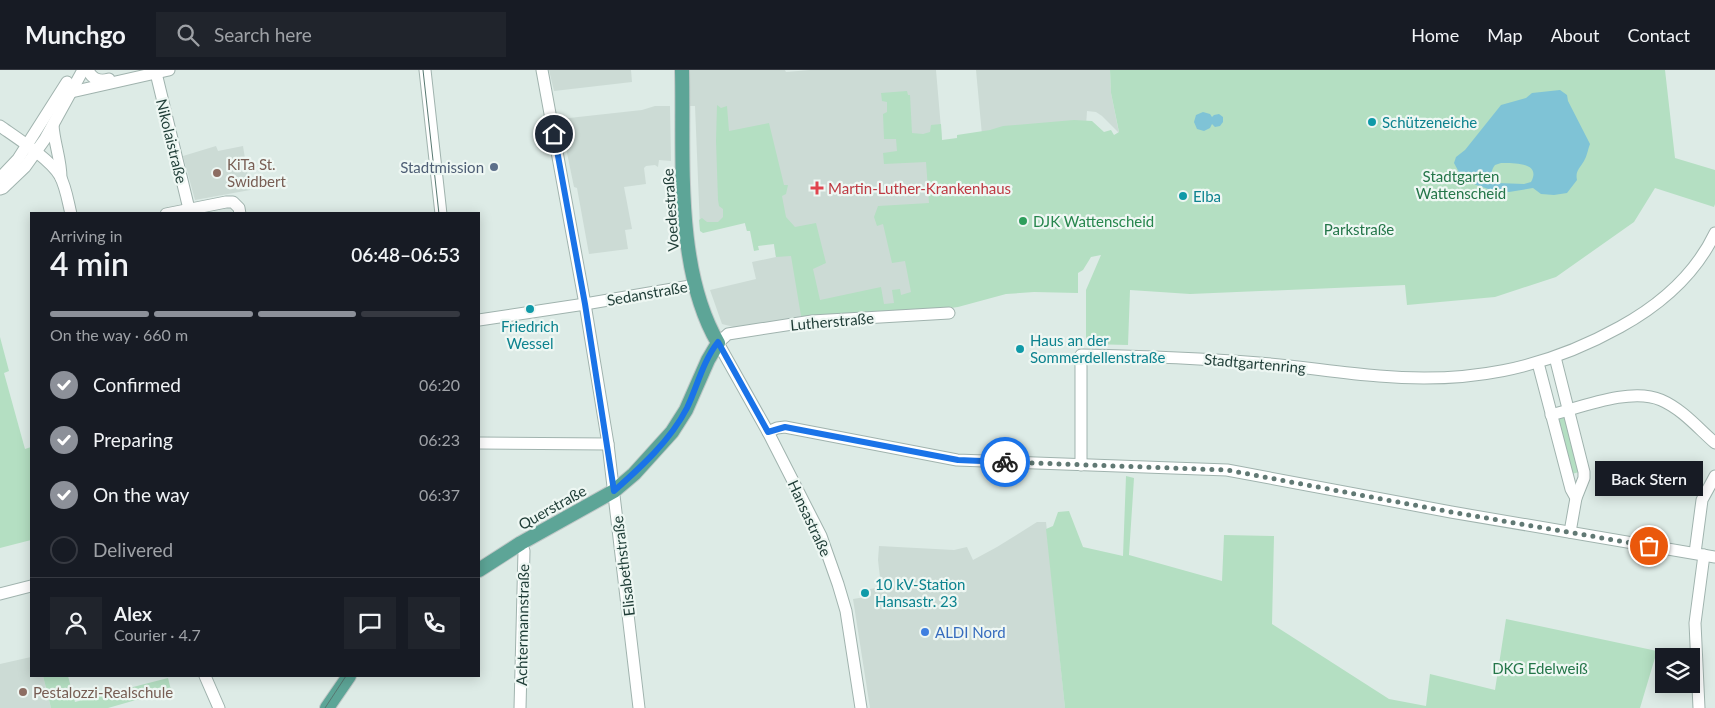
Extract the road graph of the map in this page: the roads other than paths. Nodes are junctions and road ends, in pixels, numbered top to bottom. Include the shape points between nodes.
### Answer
1 (74, 70) edge
2 (83, 70) edge
3 (88, 70) edge
4 (169, 70) edge
5 (425, 70) edge
6 (542, 70) edge
7 (682, 70) edge
8 (156, 73) junction
9 (118, 81) junction
10 (65, 93) junction
11 (53, 125) junction
12 (0, 126) edge
13 (31, 149) junction
14 (0, 178) edge
15 (61, 178) junction
16 (0, 189) edge
17 (189, 209) junction
18 (70, 212) edge
19 (175, 212) edge
20 (240, 212) edge
21 (441, 212) edge
22 (1715, 233) edge
23 (696, 285) junction
24 (585, 304) junction
25 (949, 313) dead end
26 (480, 320) edge
27 (718, 342) junction
28 (1555, 357) junction
29 (1538, 363) junction
30 (1569, 410) junction
31 (1551, 415) junction
32 (768, 432) junction
33 (480, 442) edge
34 (1715, 443) edge
35 (608, 444) junction
36 (1081, 465) junction
37 (1715, 476) edge
38 (614, 491) junction
39 (1576, 498) junction
40 (1570, 532) junction
41 (521, 543) junction
42 (1705, 555) edge
43 (480, 569) edge
44 (30, 586) edge
45 (0, 594) edge
46 (205, 677) edge
47 (348, 677) edge
48 (219, 708) edge
49 (328, 708) edge
50 (520, 708) edge
51 (639, 708) edge
52 (861, 708) edge
53 (1699, 708) edge

1 - 10 street
2 - 10 street
3 - 9 street via 97,80
4 - 8 street
5 - 21 street
6 - 24 street, Elisabethstraße
7 - 23 main road, Voedestraße via 684,206
8 - 9 street
8 - 17 street, Nikolaistraße
9 - 10 street
10 - 11 street
10 - 13 street
11 - 13 street
11 - 15 street
12 - 13 street
13 - 14 street
13 - 15 street
13 - 16 street via 25,167
15 - 18 street
17 - 19 street
17 - 20 street via 233,202
22 - 28 street, Stadtgartenring via 1695,266 1677,287 1645,313 1606,335
23 - 24 street, Sedanstraße
23 - 27 main road, Voedestraße via 703,311
24 - 26 street, Sedanstraße
24 - 35 street, Elisabethstraße
25 - 27 street, Lutherstraße via 812,321 728,334
27 - 32 street, Hansastraße
27 - 38 main road, Querstraße via 672,432
28 - 29 street, Stadtgartenring
28 - 30 street
29 - 31 street
29 - 36 street, Stadtgartenring via 1469,376 1423,378 1219,360 1081,355
30 - 31 street
30 - 34 street via 1628,396 1650,397 1684,414
30 - 39 street via 1584,472
31 - 39 street
32 - 36 street via 785,427 958,460
32 - 52 street, Hansastraße via 812,518 838,584 848,618
33 - 35 street
35 - 38 street, Elisabethstraße
36 - 40 street via 1227,470
37 - 42 street via 1702,500
38 - 41 main road, Querstraße
38 - 51 street, Elisabethstraße
39 - 40 street
40 - 42 street
41 - 43 main road, Querstraße
41 - 50 street, Achtermannstraße via 524,551
42 - 53 street via 1695,623
44 - 45 street
46 - 48 street
47 - 49 main road

